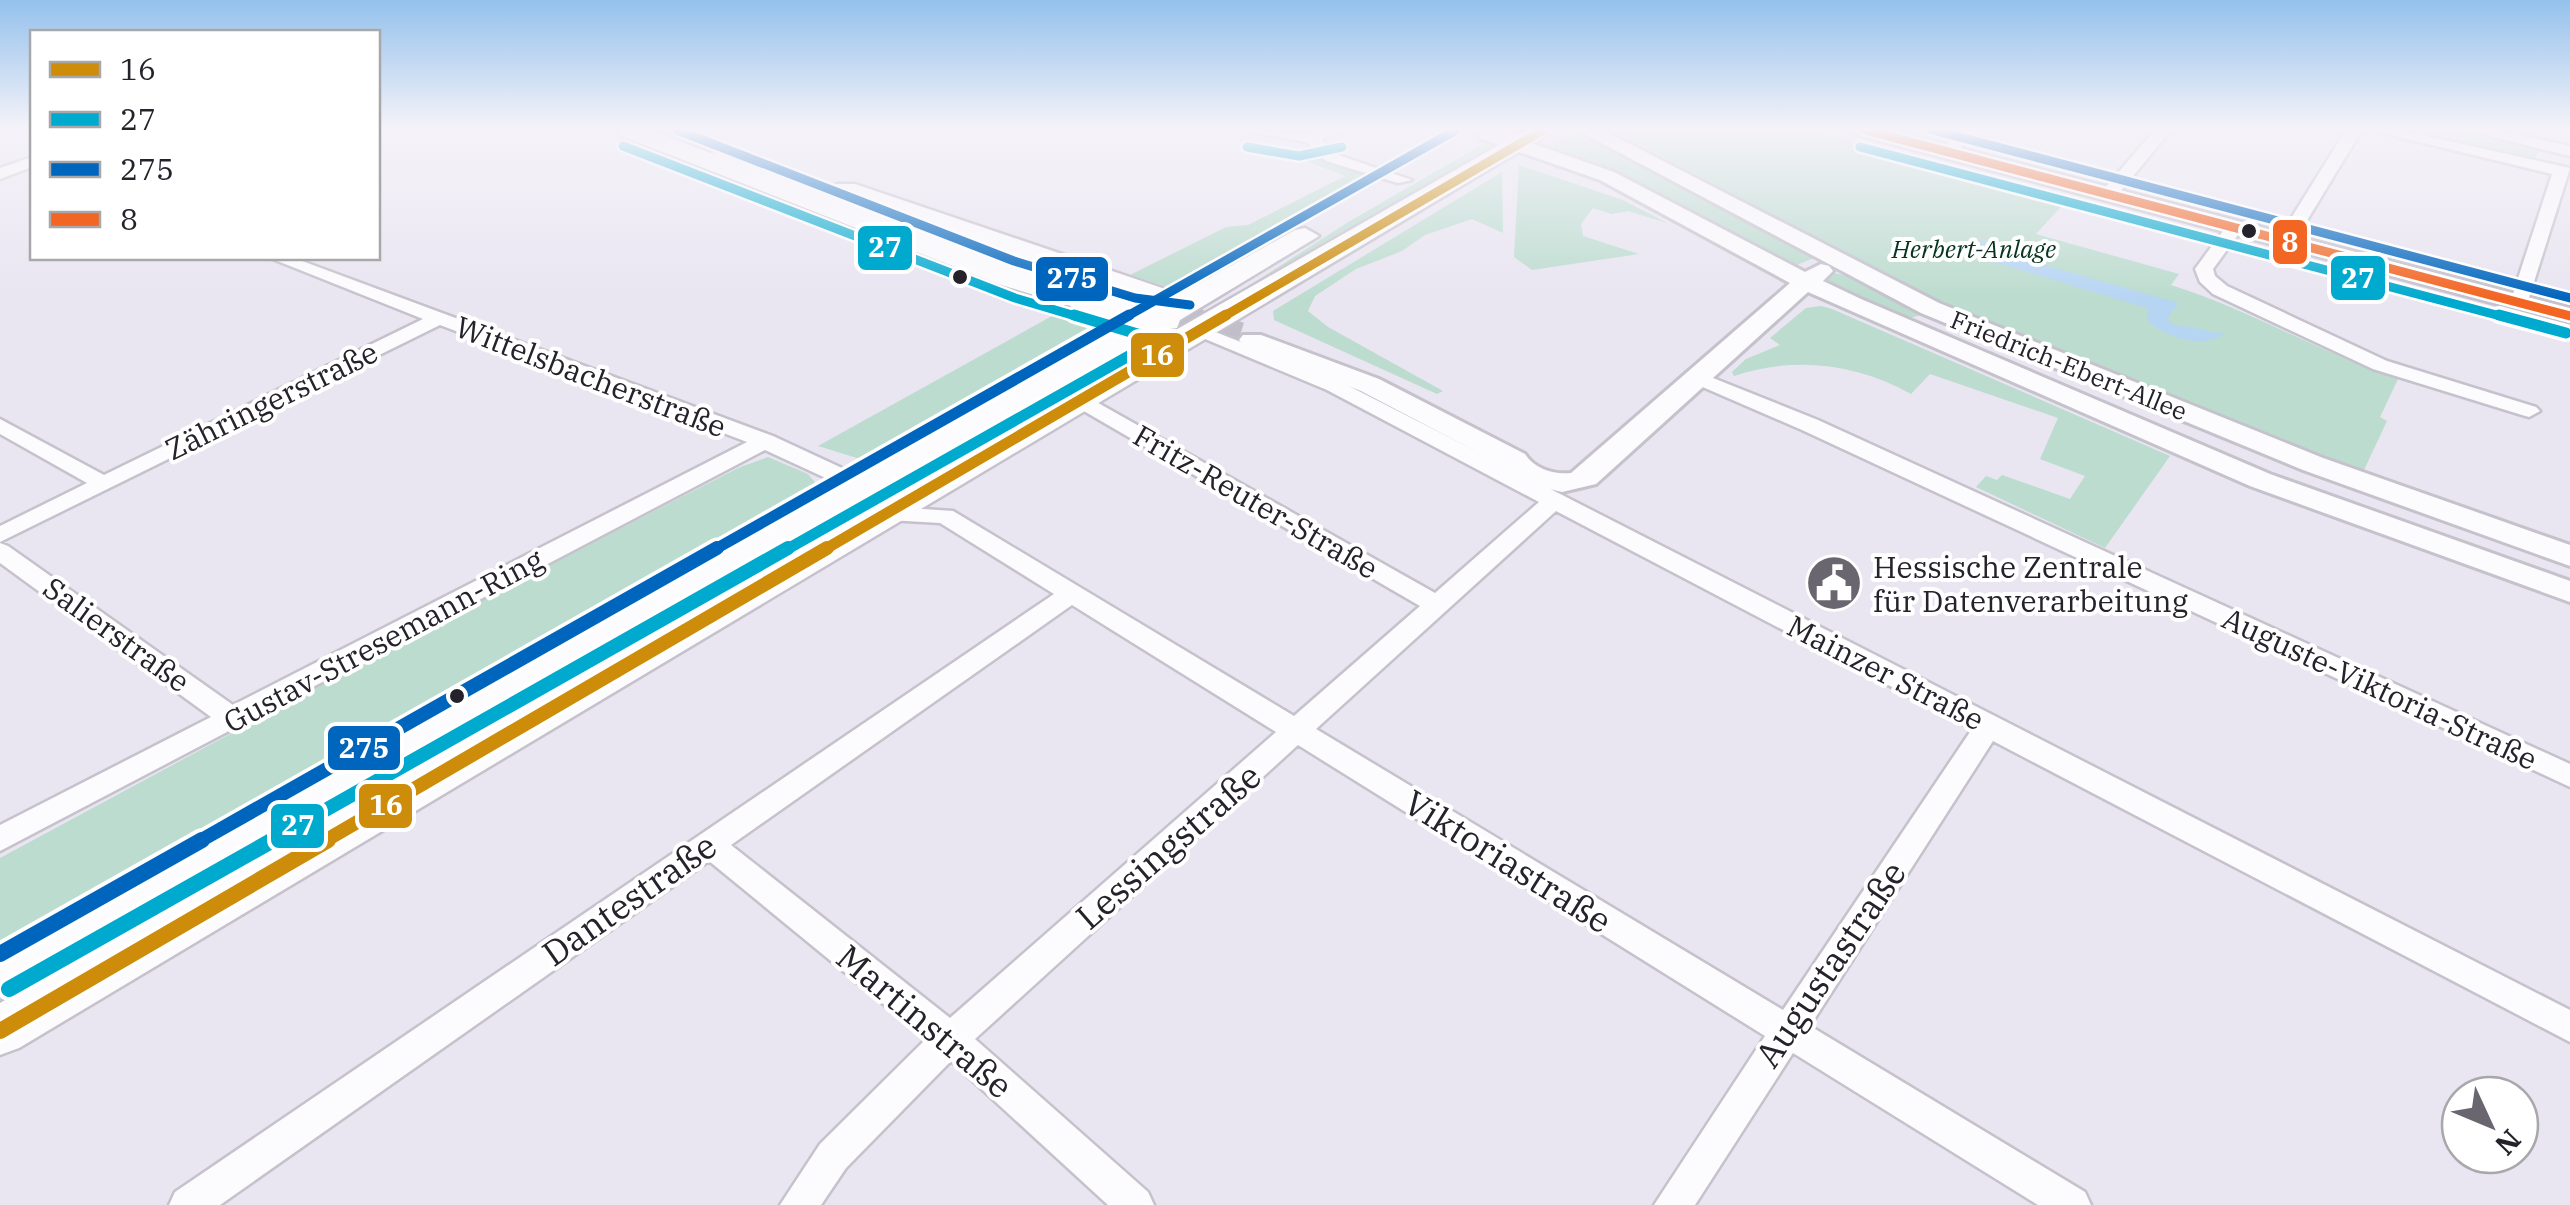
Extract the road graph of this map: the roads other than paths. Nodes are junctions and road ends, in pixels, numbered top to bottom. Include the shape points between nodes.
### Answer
1 (777, 186) edge
2 (788, 186) edge
3 (802, 186) edge
4 (834, 186) edge
5 (1393, 186) edge
6 (1432, 186) edge
7 (1626, 186) edge
8 (1695, 186) edge
9 (2079, 186) edge
10 (2116, 186) edge
11 (2320, 186) edge
12 (2561, 186) edge
13 (2109, 194) junction
14 (825, 196) junction
15 (2234, 228) junction
16 (2286, 241) junction
17 (284, 260) edge
18 (1761, 260) junction
19 (1805, 281) junction
20 (1053, 293) junction
21 (1783, 300) junction
22 (1920, 303) junction
23 (2519, 303) junction
24 (1852, 304) junction
25 (1169, 316) junction
26 (2570, 316) edge
27 (438, 318) junction
28 (1251, 322) junction
29 (1901, 326) junction
30 (1698, 378) junction
31 (1080, 381) junction
32 (2529, 411) dead end
33 (0, 425) edge
34 (765, 441) junction
35 (1613, 449) junction
36 (1497, 454) junction
37 (1563, 464) junction
38 (936, 480) junction
39 (104, 482) junction
40 (872, 500) junction
41 (1552, 502) junction
42 (945, 516) junction
43 (0, 535) edge
44 (0, 550) edge
45 (2570, 556) edge
46 (2570, 592) edge
47 (1070, 594) junction
48 (1435, 604) junction
49 (586, 664) junction
50 (233, 718) junction
51 (1990, 725) junction
52 (1298, 732) junction
53 (2570, 776) edge
54 (0, 839) edge
55 (324, 844) junction
56 (709, 844) junction
57 (0, 974) edge
58 (2570, 1027) edge
59 (0, 1030) edge
60 (1785, 1030) junction
61 (950, 1038) junction
62 (0, 1054) edge
63 (188, 1205) edge
64 (799, 1205) edge
65 (1135, 1205) edge
66 (1673, 1205) edge
67 (2072, 1205) edge

1 - 20 main road, Mainzer Straße
2 - 14 street, Mainzer Straße
3 - 14 street, Mainzer Straße
4 - 25 main road, Mainzer Straße via 919,212
5 - 25 main road
6 - 28 main road
7 - 18 street, Friedrich-Ebert-Allee
8 - 22 street, Friedrich-Ebert-Allee
9 - 13 street
10 - 13 street
11 - 16 street
12 - 23 street
13 - 15 street
14 - 25 street, Mainzer Straße
15 - 16 street
15 - 32 street via 2204,269 2211,283 2380,365
16 - 23 street
17 - 27 street, Wittelsbacherstraße
18 - 19 street, Friedrich-Ebert-Allee
18 - 21 street via 1782,284
19 - 21 street
19 - 22 street via 1841,270
19 - 24 street, Friedrich-Ebert-Allee
20 - 25 main road, Mainzer Straße
20 - 31 main road via 1093,316 1102,329
21 - 24 street, Friedrich-Ebert-Allee
21 - 30 street
22 - 29 street via 1934,314 1930,320
22 - 45 street, Friedrich-Ebert-Allee via 2295,457
23 - 26 street
24 - 29 street, Friedrich-Ebert-Allee
25 - 28 main road
25 - 31 main road
25 - 41 street, Mainzer Straße via 1334,386
27 - 34 street, Wittelsbacherstraße
27 - 39 street, Zähringerstraße
28 - 36 street
28 - 37 street via 1503,443
29 - 46 street, Friedrich-Ebert-Allee via 2275,486
30 - 35 street
30 - 53 street, Auguste-Viktoria-Straße
31 - 38 main road
31 - 40 main road
31 - 48 street, Fritz-Reuter-Straße via 1145,436
33 - 39 street
34 - 40 street, Wittelsbacherstraße
34 - 50 street, Gustav-Stresemann-Ring
35 - 36 street via 1593,474 1564,484 1536,477
35 - 37 street
36 - 37 street via 1539,467
38 - 40 main road
38 - 42 street
39 - 43 street, Zähringerstraße
40 - 42 street
40 - 49 main road
41 - 48 street, Lessingstraße
41 - 51 street, Mainzer Straße
42 - 47 street, Viktoriastraße
44 - 50 street, Salierstraße
47 - 52 street, Viktoriastraße
47 - 56 street, Dantestraße
48 - 52 street, Lessingstraße
49 - 55 main road
49 - 57 main road
50 - 54 street, Gustav-Stresemann-Ring
51 - 58 street, Mainzer Straße
51 - 60 street, Augustastraße
52 - 60 street, Viktoriastraße
52 - 61 street, Lessingstraße
55 - 59 main road
55 - 62 main road
56 - 61 street, Martinstraße
56 - 63 street, Dantestraße
60 - 66 street, Augustastraße
60 - 67 street, Viktoriastraße
61 - 64 street, Lessingstraße via 869,1116
61 - 65 street, Martinstraße

